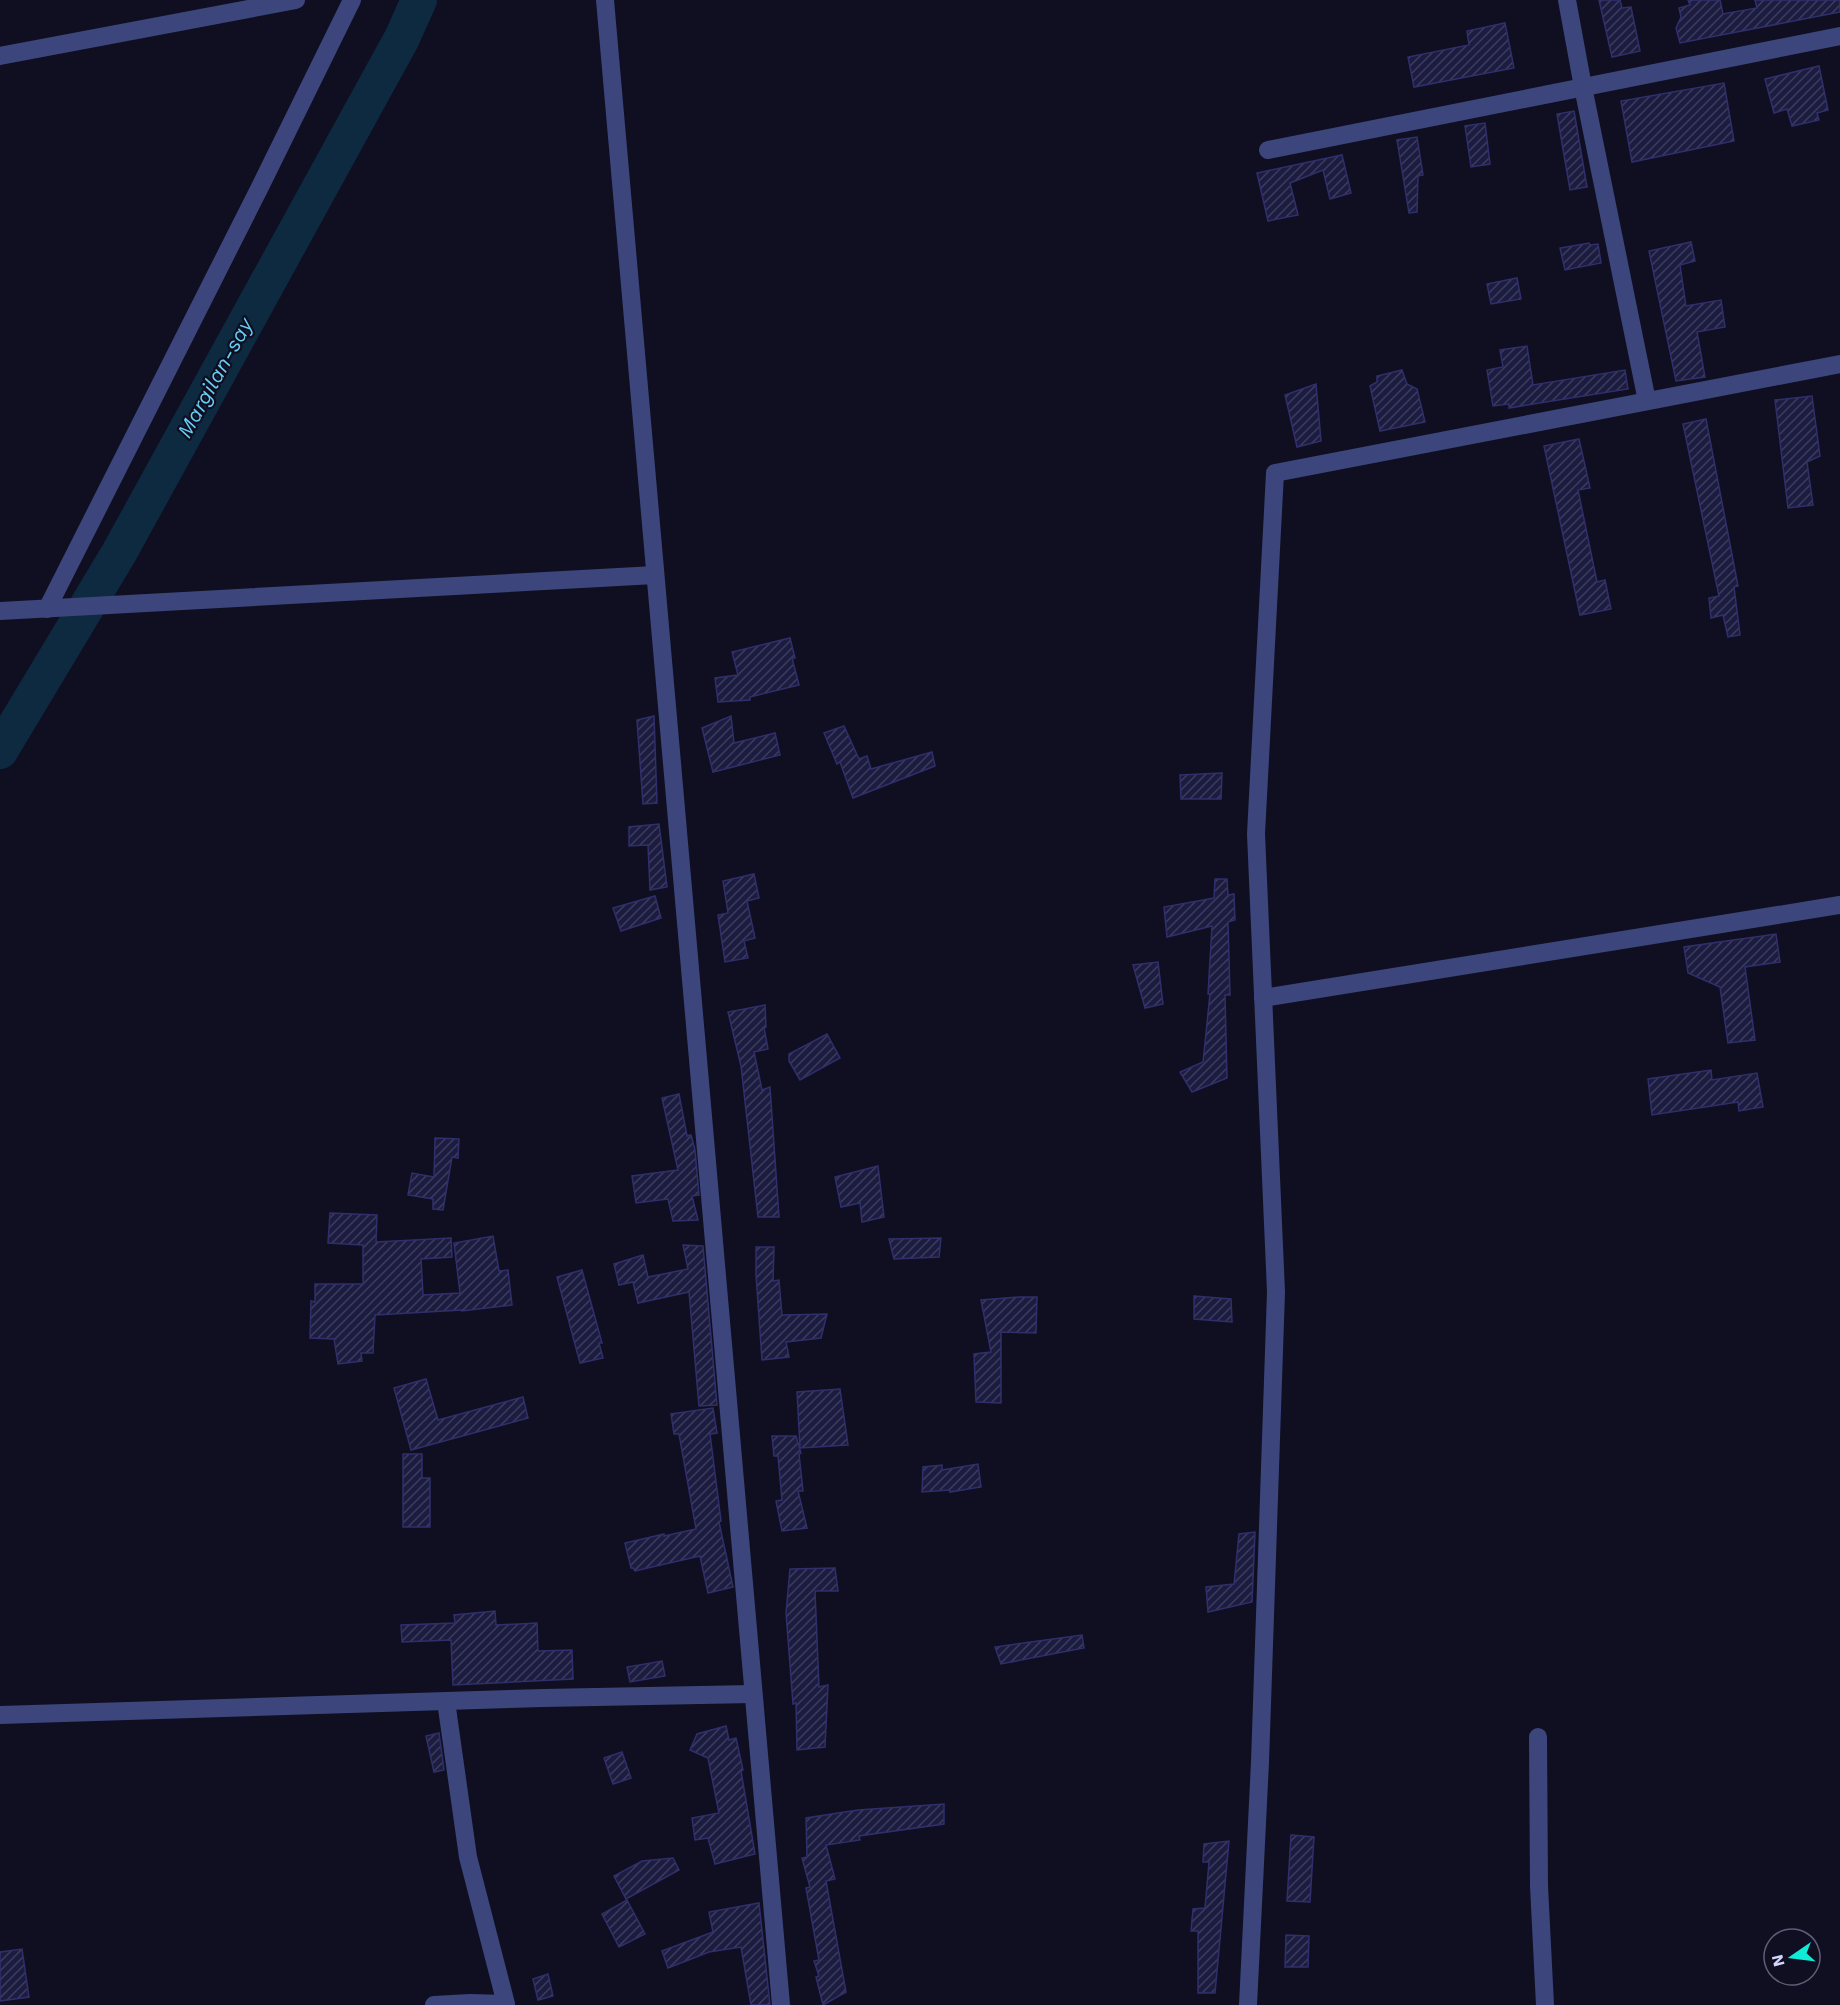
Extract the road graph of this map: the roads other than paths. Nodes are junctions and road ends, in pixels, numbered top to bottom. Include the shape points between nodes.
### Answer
1 (296, 0) edge
2 (352, 0) edge
3 (605, 0) edge
4 (1567, 0) edge
5 (1840, 36) edge
6 (0, 56) edge
7 (1582, 87) junction
8 (1268, 150) dead end
9 (1840, 364) edge
10 (1647, 401) junction
11 (655, 575) junction
12 (47, 609) junction
13 (0, 611) edge
14 (1840, 905) edge
15 (1263, 998) junction
16 (753, 1694) junction
17 (446, 1701) junction
18 (0, 1715) edge
19 (1538, 1737) dead end
20 (506, 2004) edge
21 (434, 2005) edge
22 (781, 2005) edge
23 (1248, 2005) edge
24 (1545, 2005) edge

1 - 6 street
2 - 12 street
3 - 11 street
4 - 7 street
5 - 7 street
7 - 8 street
7 - 10 street
9 - 10 street
10 - 15 street via 1275,473 1256,834
11 - 12 street
11 - 16 street
12 - 13 street
14 - 15 street
15 - 23 street via 1276,1292
16 - 17 street
16 - 22 street
17 - 18 street
17 - 20 street via 468,1857
19 - 24 street
20 - 21 street

